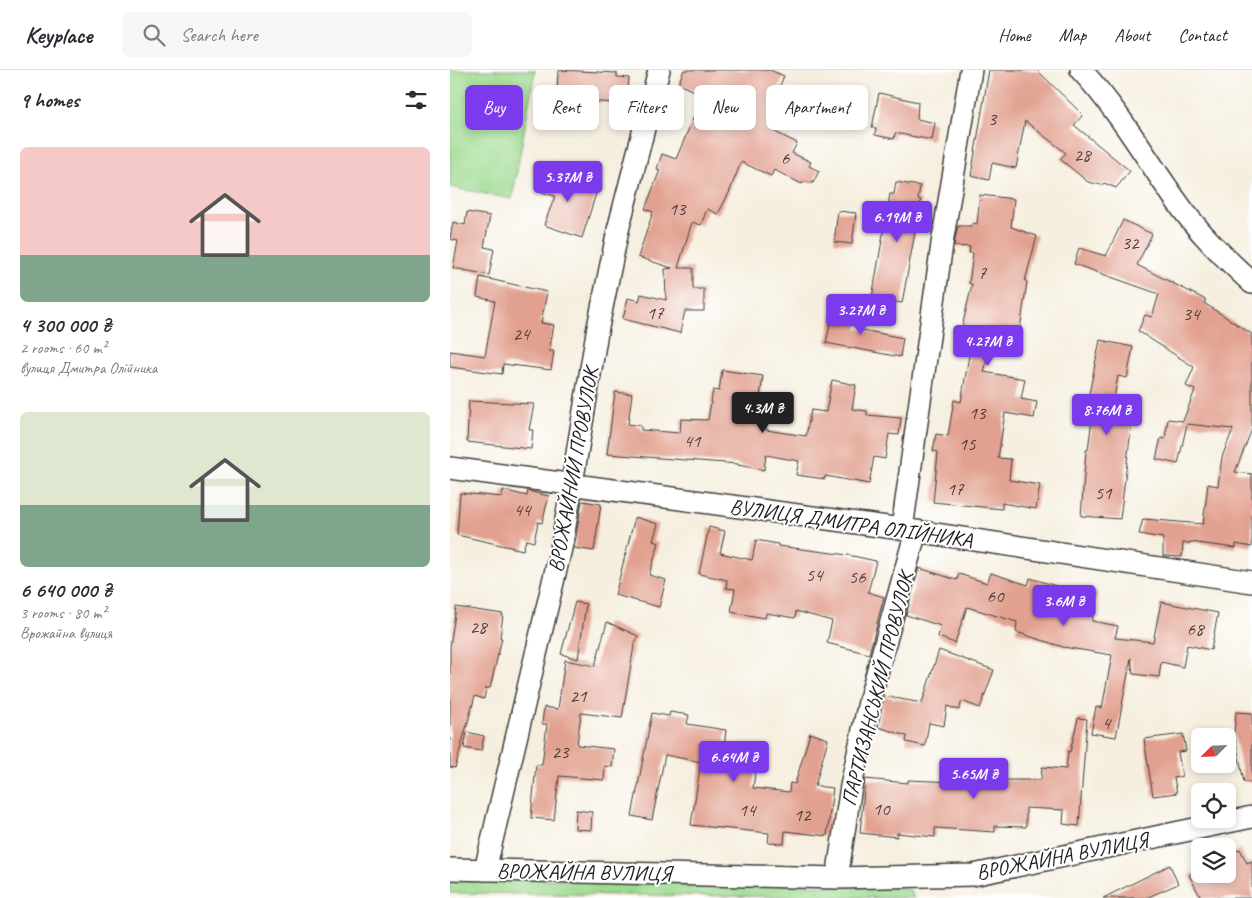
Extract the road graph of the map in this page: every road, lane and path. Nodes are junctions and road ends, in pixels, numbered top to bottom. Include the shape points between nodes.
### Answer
1 (659, 70) edge
2 (971, 70) edge
3 (1081, 70) edge
4 (1252, 284) edge
5 (450, 468) edge
6 (572, 482) junction
7 (909, 530) junction
8 (1252, 582) edge
9 (1252, 817) edge
10 (450, 869) edge
11 (484, 870) junction
12 (837, 878) junction

1 - 6 street, ВРОЖАЙНИЙ ПРОВУЛОК via 618,230
2 - 7 street, ПАРТИЗАНСЬКИЙ ПРОВУЛОК via 943,237
3 - 4 street via 1132,134 1175,200 1208,241
5 - 6 street, ВУЛИЦЯ ДМИТРА ОЛІЙНИКА
6 - 7 street, ВУЛИЦЯ ДМИТРА ОЛІЙНИКА
6 - 11 street, ВРОЖАЙНИЙ ПРОВУЛОК via 550,598
7 - 8 street, ВУЛИЦЯ ДМИТРА ОЛІЙНИКА
7 - 12 street, ПАРТИЗАНСЬКИЙ ПРОВУЛОК via 851,786
9 - 12 street, ВРОЖАЙНА ВУЛИЦЯ via 973,875
10 - 11 street, ВРОЖАЙНА ВУЛИЦЯ
11 - 12 street, ВРОЖАЙНА ВУЛИЦЯ

